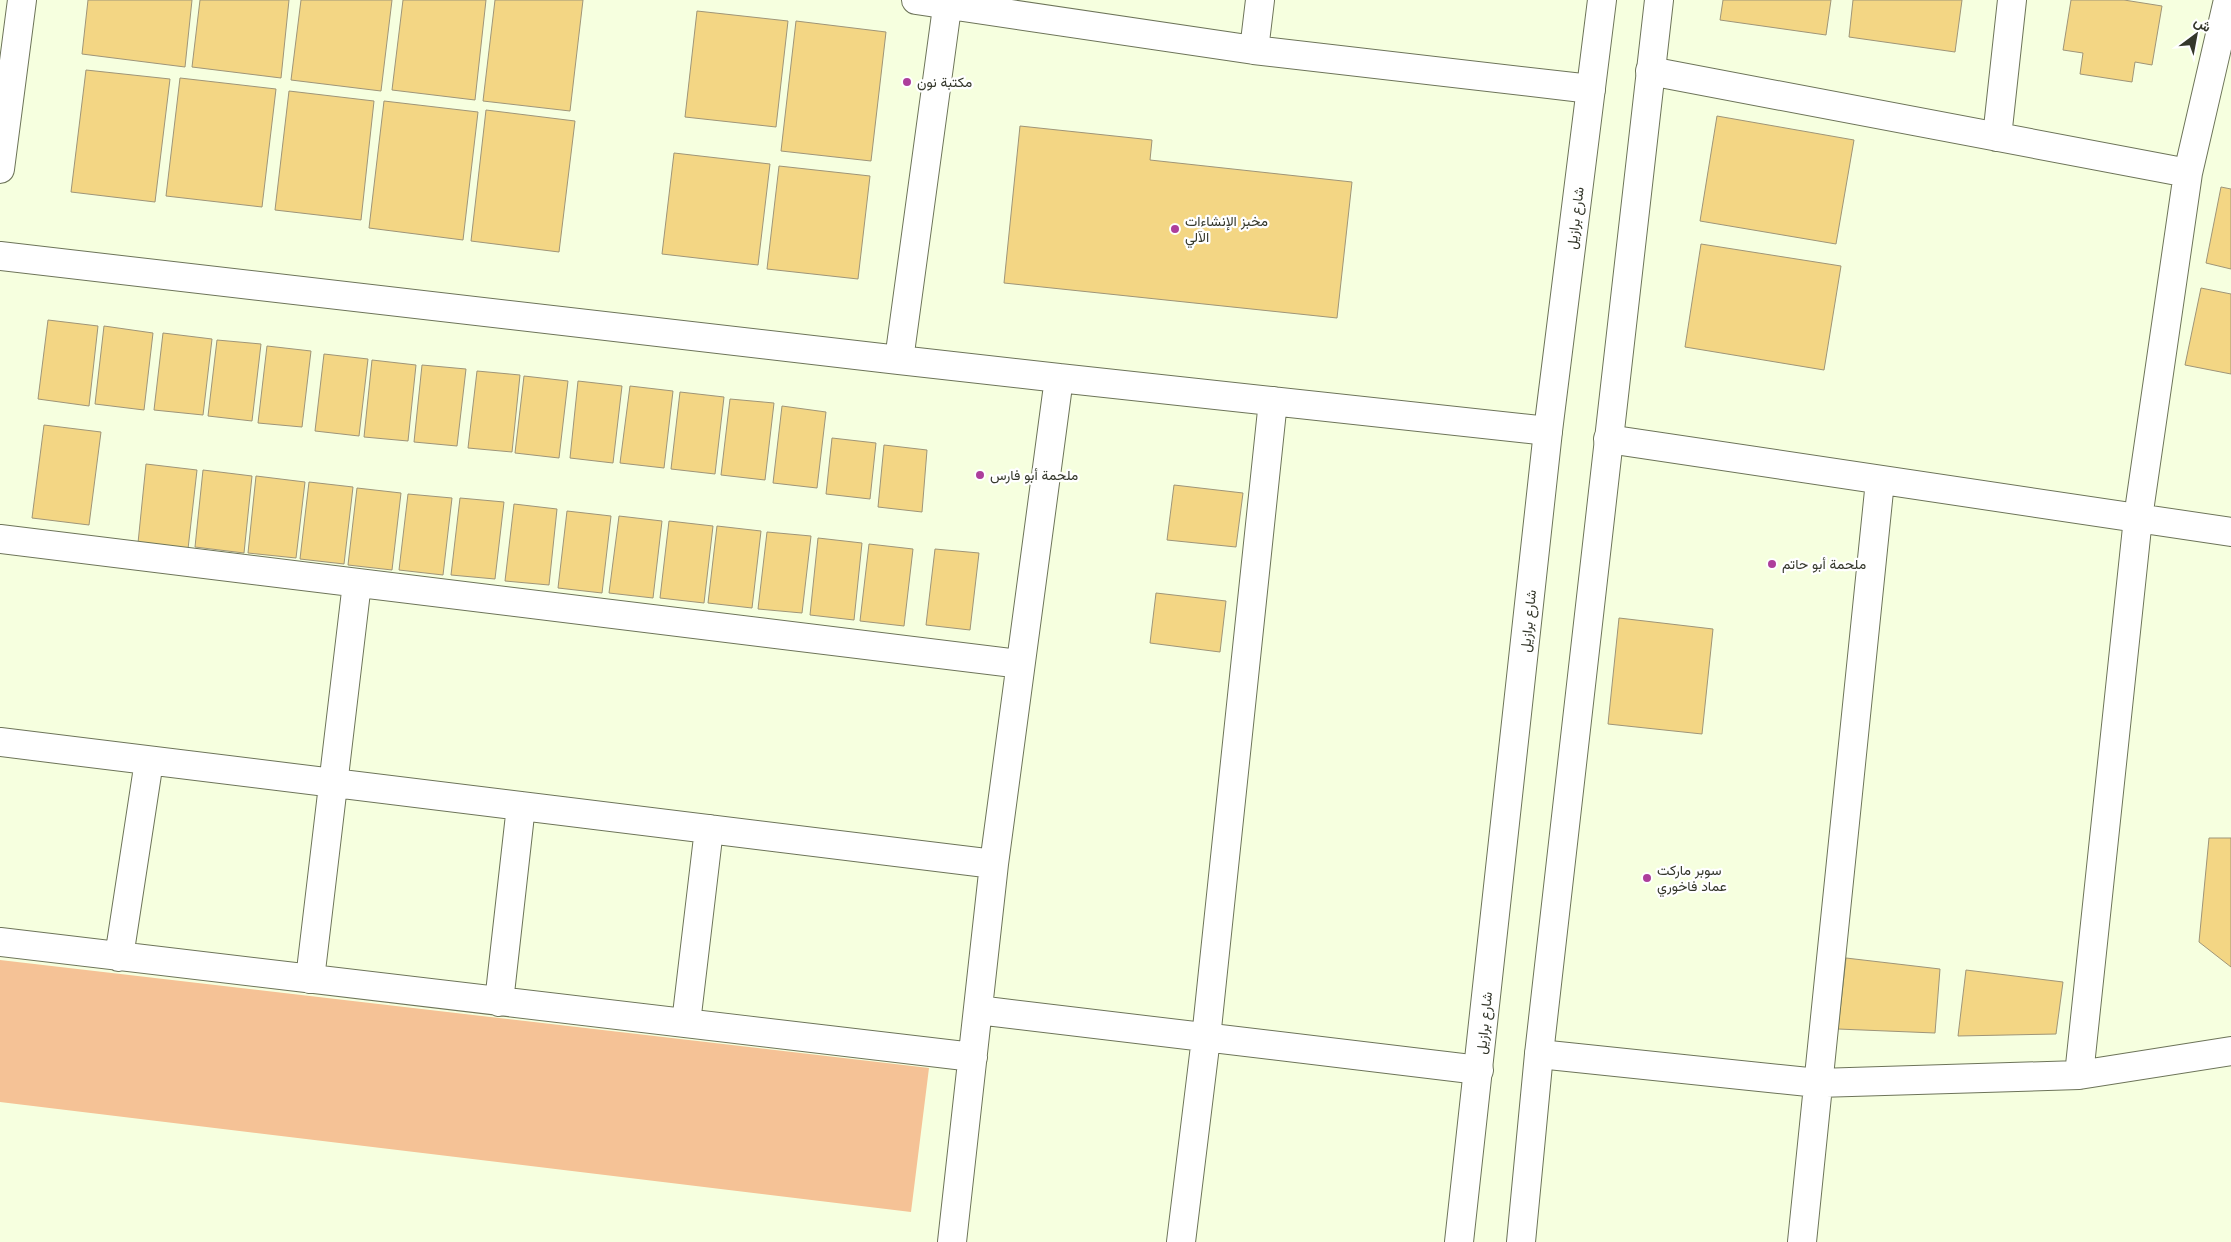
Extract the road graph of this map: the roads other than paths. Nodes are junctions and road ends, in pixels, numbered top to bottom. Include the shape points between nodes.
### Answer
1 (22, 0) edge
2 (916, 0) edge
3 (1260, 0) edge
4 (1602, 0) edge
5 (1659, 0) edge
6 (2012, 0) edge
7 (2228, 0) edge
8 (948, 2) edge
9 (1254, 50) junction
10 (1650, 71) junction
11 (1591, 89) junction
12 (1997, 137) junction
13 (0, 169) edge
14 (2188, 173) junction
15 (0, 256) edge
16 (899, 360) junction
17 (1059, 378) junction
18 (1273, 401) junction
19 (1548, 430) junction
20 (1608, 439) junction
21 (1880, 481) junction
22 (2138, 518) junction
23 (2231, 532) edge
24 (0, 539) edge
25 (357, 583) junction
26 (1020, 664) junction
27 (0, 742) edge
28 (148, 761) junction
29 (335, 784) junction
30 (521, 806) junction
31 (709, 829) junction
32 (994, 864) junction
33 (0, 942) edge
34 (119, 957) junction
35 (310, 979) junction
36 (499, 1002) junction
37 (978, 1010) junction
38 (686, 1023) junction
39 (1206, 1038) junction
40 (2231, 1051) edge
41 (1539, 1054) junction
42 (973, 1058) junction
43 (1479, 1070) junction
44 (2079, 1075) junction
45 (1818, 1083) junction
46 (952, 1242) edge
47 (1181, 1242) edge
48 (1459, 1242) edge
49 (1522, 1242) edge
50 (1802, 1242) edge

1 - 13 main road
2 - 8 main road
3 - 9 main road
4 - 11 main road, شارع برازيل
5 - 10 main road
6 - 12 main road
7 - 14 main road
8 - 9 main road
8 - 16 main road
9 - 11 main road
10 - 12 main road
10 - 20 main road
11 - 19 main road, شارع برازيل
12 - 14 main road
14 - 22 main road
15 - 16 main road
16 - 17 main road
17 - 18 main road
17 - 26 main road
18 - 19 main road
18 - 39 main road
19 - 43 main road, شارع برازيل
20 - 21 main road
20 - 41 main road
21 - 22 main road
21 - 45 main road
22 - 23 main road
22 - 44 main road
24 - 25 main road
25 - 26 main road
25 - 29 main road
26 - 32 main road
27 - 28 main road
28 - 29 main road
28 - 34 main road
29 - 30 main road
29 - 35 main road
30 - 31 main road
30 - 36 main road
31 - 32 main road
31 - 38 main road
32 - 37 main road
33 - 34 main road
34 - 35 main road
35 - 36 main road
36 - 38 main road
37 - 39 main road
37 - 42 main road
38 - 42 main road
39 - 43 main road
39 - 47 main road
40 - 44 main road
41 - 45 main road
41 - 49 main road
42 - 46 main road
43 - 48 main road, شارع برازيل
44 - 45 main road
45 - 50 main road

